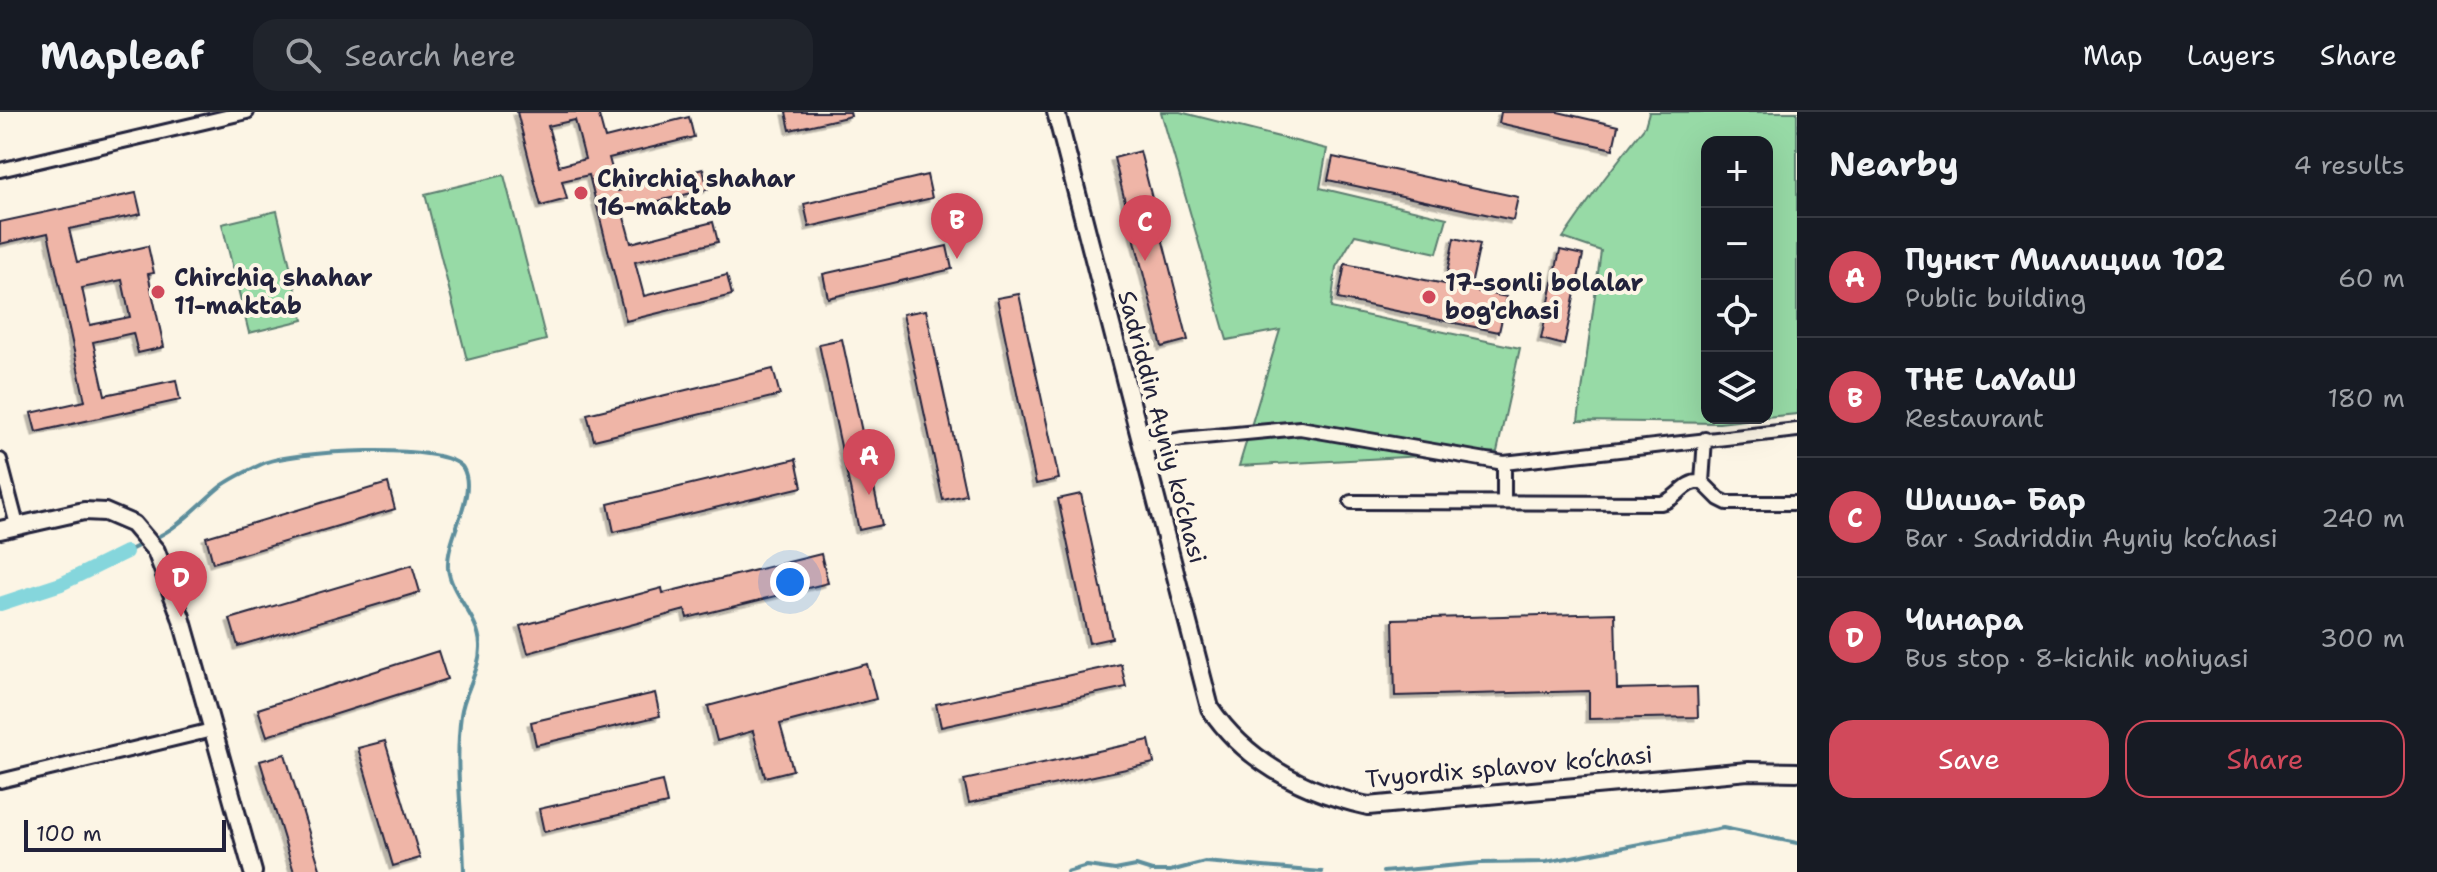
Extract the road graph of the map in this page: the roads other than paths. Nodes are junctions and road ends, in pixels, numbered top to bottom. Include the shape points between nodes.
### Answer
1 (247, 112) edge
2 (1056, 112) edge
3 (0, 170) edge
4 (1797, 430) edge
5 (1705, 439) junction
6 (1142, 447) junction
7 (0, 460) edge
8 (1504, 463) junction
9 (1702, 482) junction
10 (1504, 501) junction
11 (1351, 502) dead end
12 (1797, 503) edge
13 (8, 527) edge
14 (1210, 708) joint
15 (212, 730) junction
16 (1797, 772) edge
17 (0, 781) edge
18 (253, 872) edge

1 - 3 street
2 - 6 street, Sadriddin Ayniy ko‘chasi
4 - 5 street
5 - 8 street
5 - 9 street
6 - 8 street via 1300,428
6 - 14 street, Sadriddin Ayniy ko‘chasi
7 - 13 street
8 - 10 street
9 - 10 street via 1686,485 1661,503
9 - 12 street via 1727,503
10 - 11 street
13 - 15 street via 94,511 115,515 141,532 161,558
14 - 16 street, Tvyordix splavov ko‘chasi via 1223,727 1276,771 1319,793 1368,806 1748,771
15 - 17 street
15 - 18 street

